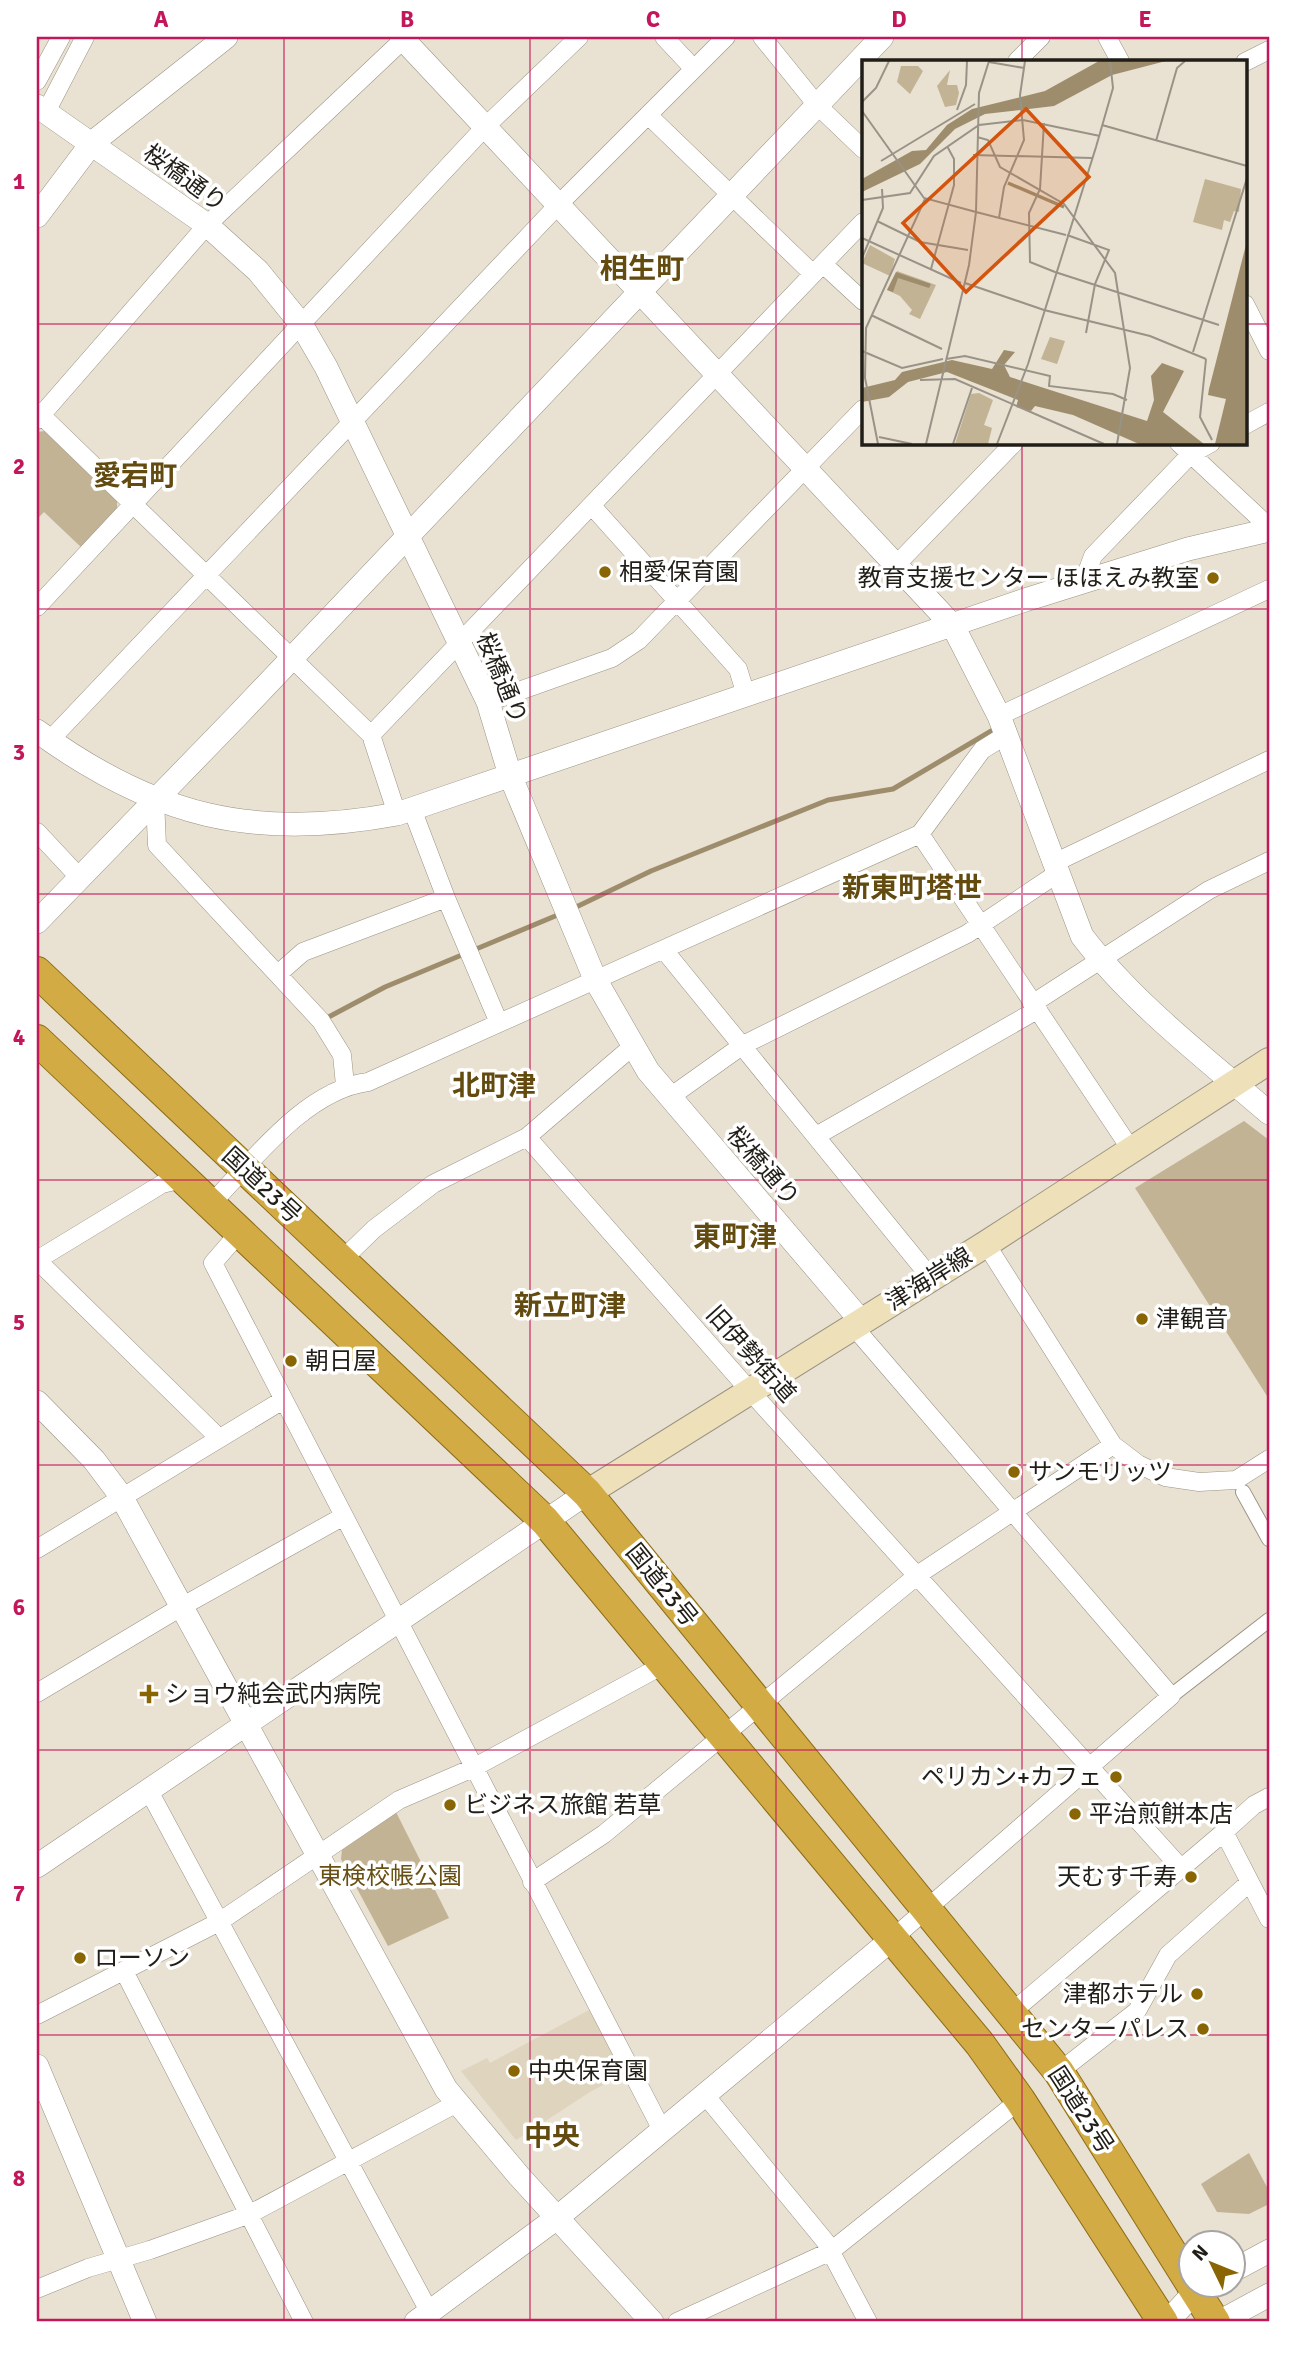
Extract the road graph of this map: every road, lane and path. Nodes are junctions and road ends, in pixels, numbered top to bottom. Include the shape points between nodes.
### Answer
1 (61, 37) edge
2 (85, 37) edge
3 (226, 37) edge
4 (579, 37) edge
5 (664, 37) edge
6 (726, 37) edge
7 (762, 37) edge
8 (882, 37) edge
9 (1041, 37) edge
10 (1107, 37) edge
11 (403, 38) edge
12 (1269, 50) edge
13 (1018, 60) edge
14 (1119, 60) edge
15 (1246, 62) edge
16 (694, 69) junction
17 (37, 81) edge
18 (817, 105) junction
19 (41, 109) edge
20 (648, 115) junction
21 (485, 127) junction
22 (92, 143) junction
23 (862, 148) edge
24 (731, 195) junction
25 (559, 204) junction
26 (37, 216) edge
27 (862, 223) edge
28 (207, 225) junction
29 (818, 269) junction
30 (640, 291) junction
31 (862, 300) edge
32 (1246, 306) edge
33 (300, 324) junction
34 (1269, 351) edge
35 (717, 375) junction
36 (862, 410) edge
37 (1269, 412) edge
38 (38, 415) edge
39 (352, 422) junction
40 (1246, 424) edge
41 (1013, 444) edge
42 (1206, 444) edge
43 (1185, 448) edge
44 (804, 471) junction
45 (132, 505) junction
46 (592, 506) junction
47 (1269, 529) edge
48 (407, 536) junction
49 (896, 565) junction
50 (207, 576) junction
51 (1083, 583) junction
52 (1269, 589) edge
53 (677, 600) junction
54 (37, 607) edge
55 (953, 626) junction
56 (460, 642) junction
57 (292, 657) junction
58 (746, 695) junction
59 (488, 702) junction
60 (1003, 726) junction
61 (371, 734) junction
62 (43, 736) edge
63 (1269, 760) edge
64 (510, 775) junction
65 (155, 800) junction
66 (404, 811) junction
67 (37, 832) edge
68 (920, 834) junction
69 (1269, 861) edge
70 (1056, 868) junction
71 (80, 878) junction
72 (446, 898) junction
73 (37, 922) edge
74 (981, 925) junction
75 (664, 950) junction
76 (1100, 959) junction
77 (37, 972) edge
78 (278, 974) junction
79 (595, 979) junction
80 (1034, 1007) junction
81 (499, 1023) junction
82 (37, 1040) edge
83 (743, 1045) junction
84 (633, 1046) junction
85 (1269, 1061) edge
86 (1234, 1083) junction
87 (345, 1085) junction
88 (670, 1097) junction
89 (1269, 1113) edge
90 (816, 1136) junction
91 (527, 1137) junction
92 (1130, 1148) junction
93 (245, 1169) junction
94 (181, 1179) junction
95 (209, 1205) junction
96 (239, 1233) junction
97 (986, 1244) junction
98 (37, 1260) edge
99 (342, 1260) junction
100 (931, 1278) junction
101 (858, 1324) junction
102 (750, 1391) junction
103 (283, 1400) junction
104 (38, 1406) edge
105 (219, 1438) junction
106 (1113, 1445) junction
107 (1269, 1459) edge
108 (1239, 1486) junction
109 (587, 1493) junction
110 (121, 1496) junction
111 (1013, 1512) junction
112 (344, 1516) junction
113 (545, 1521) junction
114 (1269, 1539) edge
115 (37, 1549) edge
116 (919, 1574) junction
117 (181, 1607) junction
118 (397, 1620) junction
119 (1269, 1620) edge
120 (665, 1664) junction
121 (37, 1693) edge
122 (1171, 1696) junction
123 (761, 1705) junction
124 (245, 1724) junction
125 (724, 1734) junction
126 (1091, 1767) junction
127 (473, 1768) junction
128 (149, 1791) junction
129 (1269, 1797) edge
130 (1224, 1832) junction
131 (318, 1856) junction
132 (37, 1866) edge
133 (1180, 1867) junction
134 (532, 1882) junction
135 (1250, 1882) junction
136 (926, 1910) junction
137 (1269, 1919) edge
138 (219, 1922) junction
139 (891, 1940) junction
140 (124, 1971) junction
141 (1012, 2012) junction
142 (37, 2015) edge
143 (37, 2066) edge
144 (1059, 2072) junction
145 (705, 2095) junction
146 (1020, 2100) junction
147 (457, 2103) junction
148 (662, 2130) junction
149 (348, 2161) junction
150 (250, 2214) junction
151 (558, 2217) junction
152 (831, 2251) junction
153 (1269, 2251) edge
154 (1176, 2255) edge
155 (120, 2260) junction
156 (1246, 2264) edge
157 (37, 2289) edge
158 (1269, 2295) edge
159 (1184, 2300) edge
160 (1204, 2300) edge
161 (423, 2317) edge
162 (145, 2322) edge
163 (304, 2322) edge
164 (652, 2322) edge
165 (677, 2322) edge
166 (868, 2322) edge
167 (1165, 2322) edge
168 (1217, 2322) edge

1 - 17 street
2 - 19 street
3 - 22 street
4 - 21 street
5 - 16 street
6 - 16 street
7 - 18 street
8 - 18 street
9 - 13 street
10 - 14 street
11 - 21 street
11 - 28 street
12 - 15 street
16 - 20 street
18 - 23 street
18 - 24 street
19 - 22 street, 桜橋通り
20 - 24 street
20 - 25 street
21 - 25 street
21 - 33 street
22 - 26 street
22 - 28 street, 桜橋通り
24 - 29 street
24 - 30 street
25 - 30 street
25 - 39 street
27 - 29 street
28 - 33 street, 桜橋通り via 258,271
28 - 38 street
29 - 31 street
29 - 35 street
30 - 35 street
30 - 48 street
32 - 34 street
33 - 39 street, 桜橋通り
33 - 45 street
35 - 44 street
35 - 46 street
36 - 44 street
37 - 40 street
38 - 45 street
39 - 48 street, 桜橋通り
39 - 50 street
41 - 49 street
42 - 43 street
43 - 47 street
43 - 51 street via 1093,556
44 - 49 street
44 - 53 street
45 - 50 street
45 - 54 street
46 - 53 street
46 - 56 street
47 - 51 street
48 - 56 street, 桜橋通り
48 - 57 street
49 - 55 street
50 - 57 street
50 - 62 street
51 - 55 street
52 - 60 street
53 - 58 street via 738,669
53 - 59 street via 639,640 612,657
55 - 58 street
55 - 60 street
56 - 59 street, 桜橋通り
56 - 61 street
57 - 61 street
57 - 65 street
58 - 64 street
59 - 64 street, 桜橋通り
60 - 68 street
60 - 70 street
61 - 66 street
62 - 65 street via 92,769
63 - 70 street
64 - 66 street
64 - 79 street, 桜橋通り
65 - 66 street via 200,814 260,824 350,823
65 - 71 street
65 - 78 street via 157,845
66 - 72 street
67 - 71 street
68 - 74 street
68 - 75 street
69 - 76 street via 1209,890
70 - 74 street
70 - 76 street via 1082,936
71 - 73 street
72 - 78 street via 303,953
72 - 81 street
74 - 80 street
74 - 83 street
75 - 79 street
75 - 83 street
76 - 80 street
76 - 86 street
77 - 93 highway, 国道23号
78 - 87 street via 320,1021 342,1055
79 - 81 street
79 - 84 street, 桜橋通り
80 - 90 street
80 - 92 street
81 - 87 street via 368,1082
82 - 94 highway, 国道23号
83 - 88 street
83 - 90 street
84 - 88 street, 桜橋通り
84 - 91 street
85 - 86 main road, 津海岸線
86 - 89 street
86 - 92 main road, 津海岸線
87 - 93 street via 309,1105
88 - 101 street, 桜橋通り
90 - 100 street
91 - 99 street via 433,1184
91 - 102 street, 旧伊勢街道
92 - 97 main road, 津海岸線
93 - 95 street
93 - 99 highway, 国道23号
94 - 95 highway, 国道23号
94 - 98 street via 162,1184
95 - 96 highway, 国道23号
96 - 103 street via 213,1263
96 - 113 highway, 国道23号
97 - 100 main road, 津海岸線
97 - 106 street
98 - 105 street
99 - 109 highway, 国道23号
100 - 101 main road, 津海岸線
101 - 102 main road, 津海岸線
101 - 111 street
102 - 109 main road, 津海岸線
102 - 116 street, 旧伊勢街道
103 - 105 street
103 - 112 street
104 - 110 street via 94,1460
105 - 110 street
106 - 108 street via 1165,1477
106 - 111 street
107 - 108 street
108 - 114 street
109 - 113 street
109 - 123 highway, 国道23号
110 - 115 street
110 - 117 street
111 - 116 street
111 - 122 street
112 - 117 street
112 - 118 street
113 - 118 street
113 - 120 highway, 国道23号
116 - 123 street
116 - 126 street, 旧伊勢街道
117 - 121 street
117 - 124 street
118 - 124 street
118 - 127 street
119 - 122 street
120 - 125 highway, 国道23号
120 - 127 street
122 - 126 street
123 - 125 street
123 - 136 highway, 国道23号
124 - 128 street
124 - 131 street
125 - 134 street via 604,1834
125 - 139 highway, 国道23号
126 - 133 street, 旧伊勢街道
126 - 136 street
127 - 131 street via 399,1800
127 - 134 street
128 - 132 street
128 - 138 street
129 - 130 street
130 - 133 street
130 - 135 street
131 - 138 street
131 - 147 street via 428,2059
133 - 141 street
134 - 148 street
135 - 137 street
135 - 144 street via 1168,1955 1137,2011
136 - 139 street
136 - 141 highway, 国道23号
138 - 140 street
138 - 149 street
139 - 145 street
139 - 146 highway, 国道23号 via 980,2044
140 - 142 street
140 - 150 street
141 - 144 highway, 国道23号
143 - 155 street
144 - 154 highway, 国道23号
145 - 148 street
145 - 152 street
146 - 152 street
146 - 167 highway, 国道23号
147 - 149 street
147 - 151 street
148 - 151 street
149 - 150 street
149 - 161 street
150 - 155 street
150 - 163 street
151 - 161 street
151 - 164 street
152 - 165 street
152 - 166 street
153 - 156 street
155 - 157 street
155 - 162 street
158 - 168 street
159 - 167 street
160 - 168 highway, 国道23号

